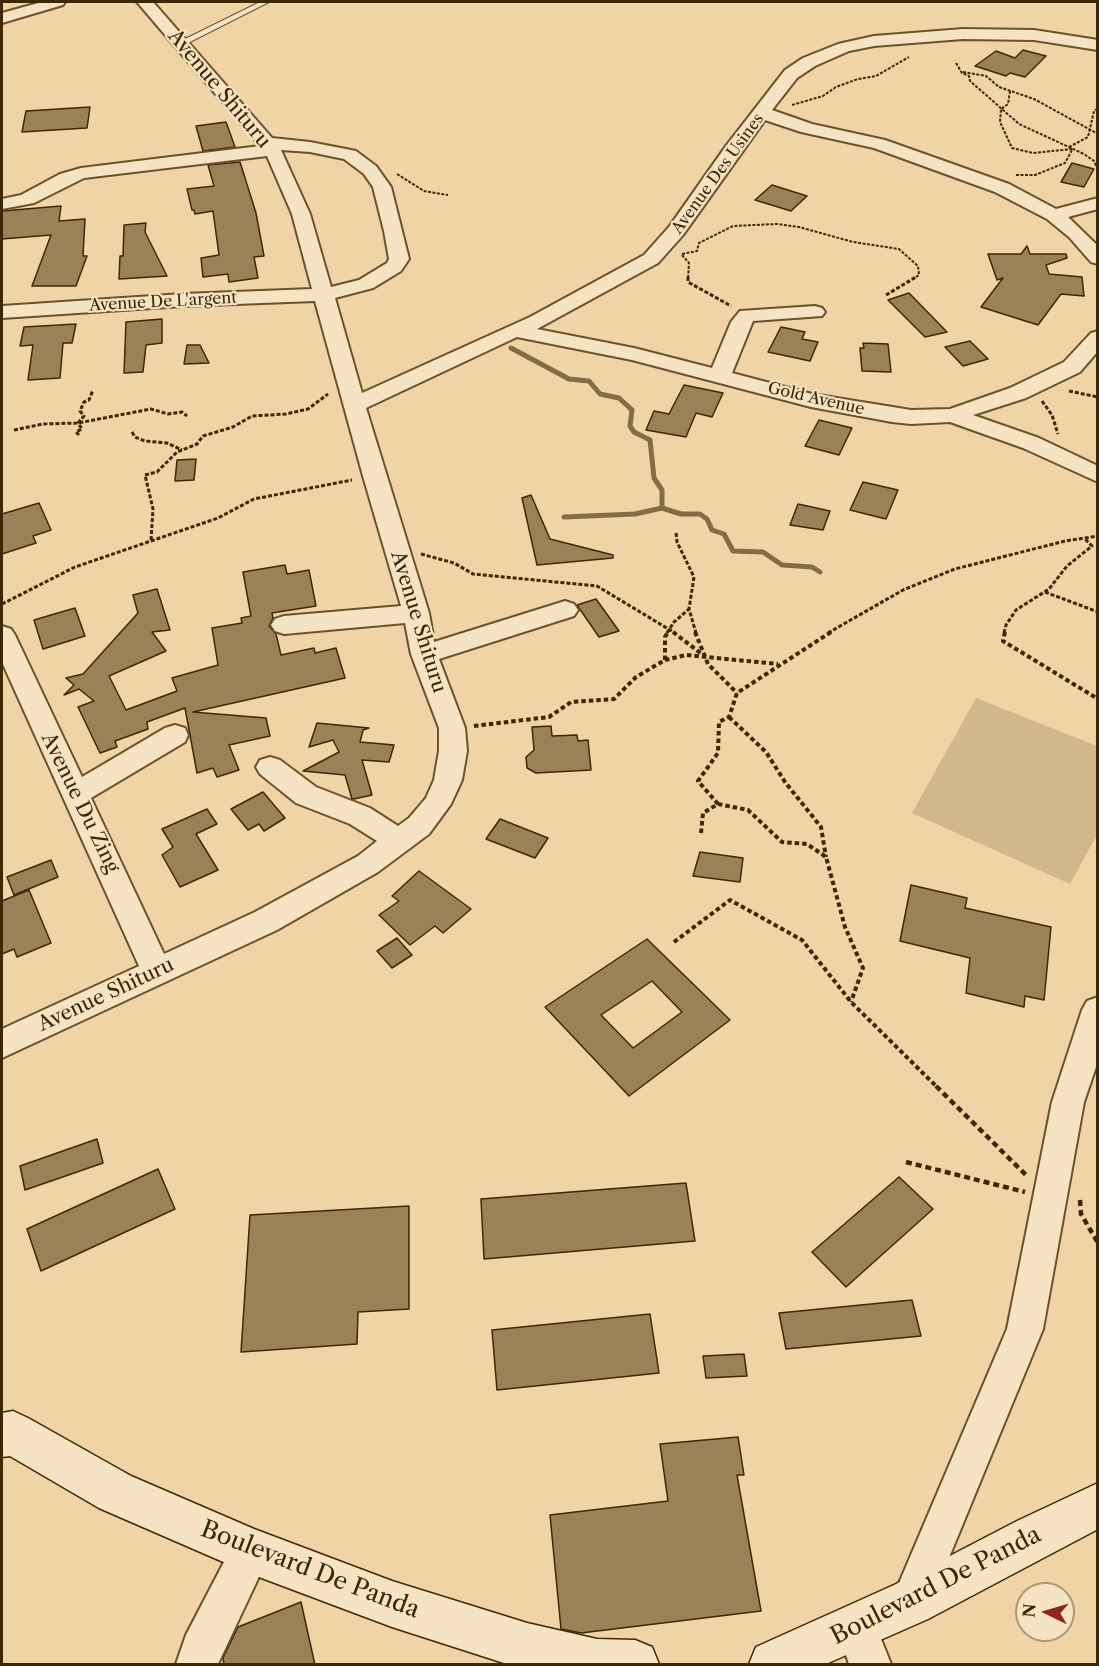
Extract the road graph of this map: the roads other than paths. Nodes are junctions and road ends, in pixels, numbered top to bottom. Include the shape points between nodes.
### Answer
1 (57, 2) edge
2 (145, 2) edge
3 (265, 2) edge
4 (2, 18) edge
5 (181, 44) junction
6 (1098, 45) edge
7 (765, 109) junction
8 (269, 147) junction
9 (1098, 203) edge
10 (2, 204) edge
11 (1054, 215) junction
12 (1098, 258) edge
13 (324, 295) junction
14 (2, 312) edge
15 (815, 312) dead end
16 (518, 331) junction
17 (1098, 337) edge
18 (720, 375) junction
19 (355, 405) junction
20 (952, 415) junction
21 (1098, 475) edge
22 (565, 610) dead end
23 (416, 613) junction
24 (284, 625) dead end
25 (2, 635) edge
26 (424, 654) junction
27 (175, 735) dead end
28 (270, 767) dead end
29 (76, 794) junction
30 (399, 841) junction
31 (157, 971) junction
32 (1098, 1010) edge
33 (2, 1044) edge
34 (5, 1430) edge
35 (1098, 1505) edge
36 (251, 1551) junction
37 (911, 1602) junction
38 (864, 1646) edge
39 (197, 1665) edge
40 (635, 1665) edge
41 (773, 1665) edge

1 - 4 street
2 - 5 street, Avenue Shituru
3 - 5 lane
5 - 8 street, Avenue Shituru
6 - 7 street, Avenue Des Usines via 996,33 865,42 843,47 791,74
7 - 11 street via 807,128 879,144 965,175 1025,198
7 - 16 street, Avenue Des Usines via 651,259
8 - 10 street via 81,173 27,199
8 - 13 street, Avenue Shituru via 301,214
8 - 13 street, Avenue De L'argent via 310,147 350,155 370,170 382,187 399,258 381,277
9 - 11 street
11 - 12 street
13 - 14 street, Avenue De L'argent
13 - 19 street, Avenue Shituru
15 - 18 street via 747,315
16 - 18 street, Gold Avenue
16 - 19 street, Avenue Des Usines
17 - 20 street, Gold Avenue via 1072,367 1054,377
18 - 20 street, Gold Avenue via 811,400 892,416
19 - 23 street, Avenue Shituru
20 - 21 street via 1031,443
22 - 26 street
23 - 24 street
23 - 26 street, Avenue Shituru
25 - 29 street, Avenue Du Zing
26 - 30 street, Avenue Shituru via 452,728 453,752 448,780 437,804 419,826
27 - 29 street
28 - 30 street via 306,795 360,816
29 - 31 street, Avenue Du Zing
30 - 31 street, Avenue Shituru via 318,894
31 - 33 street, Avenue Shituru
32 - 37 street via 1068,1102 1025,1329
34 - 36 street, Boulevard De Panda via 115,1492
35 - 37 street, Boulevard De Panda
36 - 39 street
36 - 40 street, Boulevard De Panda via 392,1604 527,1647 597,1663
37 - 38 street, Boulevard De Panda
38 - 41 street, Boulevard De Panda

